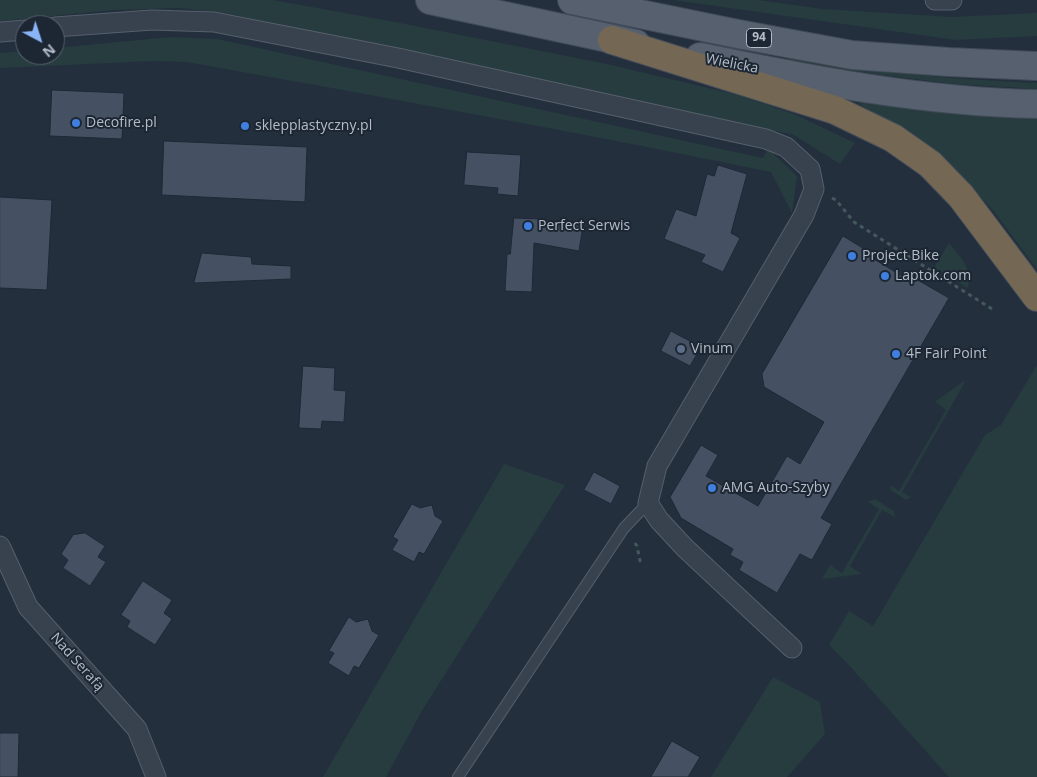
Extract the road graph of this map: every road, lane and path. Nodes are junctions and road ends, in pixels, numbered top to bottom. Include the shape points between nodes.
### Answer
1 (430, 0) edge
2 (572, 0) edge
3 (935, 0) edge
4 (952, 0) edge
5 (65, 27) edge
6 (15, 31) edge
7 (0, 32) edge
8 (612, 40) junction
9 (1037, 66) edge
10 (1037, 104) edge
11 (836, 200) dead end
12 (1037, 297) edge
13 (992, 309) dead end
14 (648, 503) junction
15 (0, 546) edge
16 (792, 648) dead end
17 (156, 777) edge
18 (458, 777) edge

1 - 8 main road, Wielicka
2 - 9 main road, 94 via 852,55
3 - 4 street
5 - 14 street via 152,20 214,22 408,60 766,138 786,147 810,169 814,189 804,216 657,466
6 - 7 street
8 - 10 main road, Wielicka via 808,79 916,95
8 - 12 highway via 835,110 894,138 930,164 961,196
11 - 13 path via 854,222
14 - 16 street via 659,520 686,548
14 - 18 lane via 624,528
15 - 17 street, Nad Serafą via 28,607 137,730

